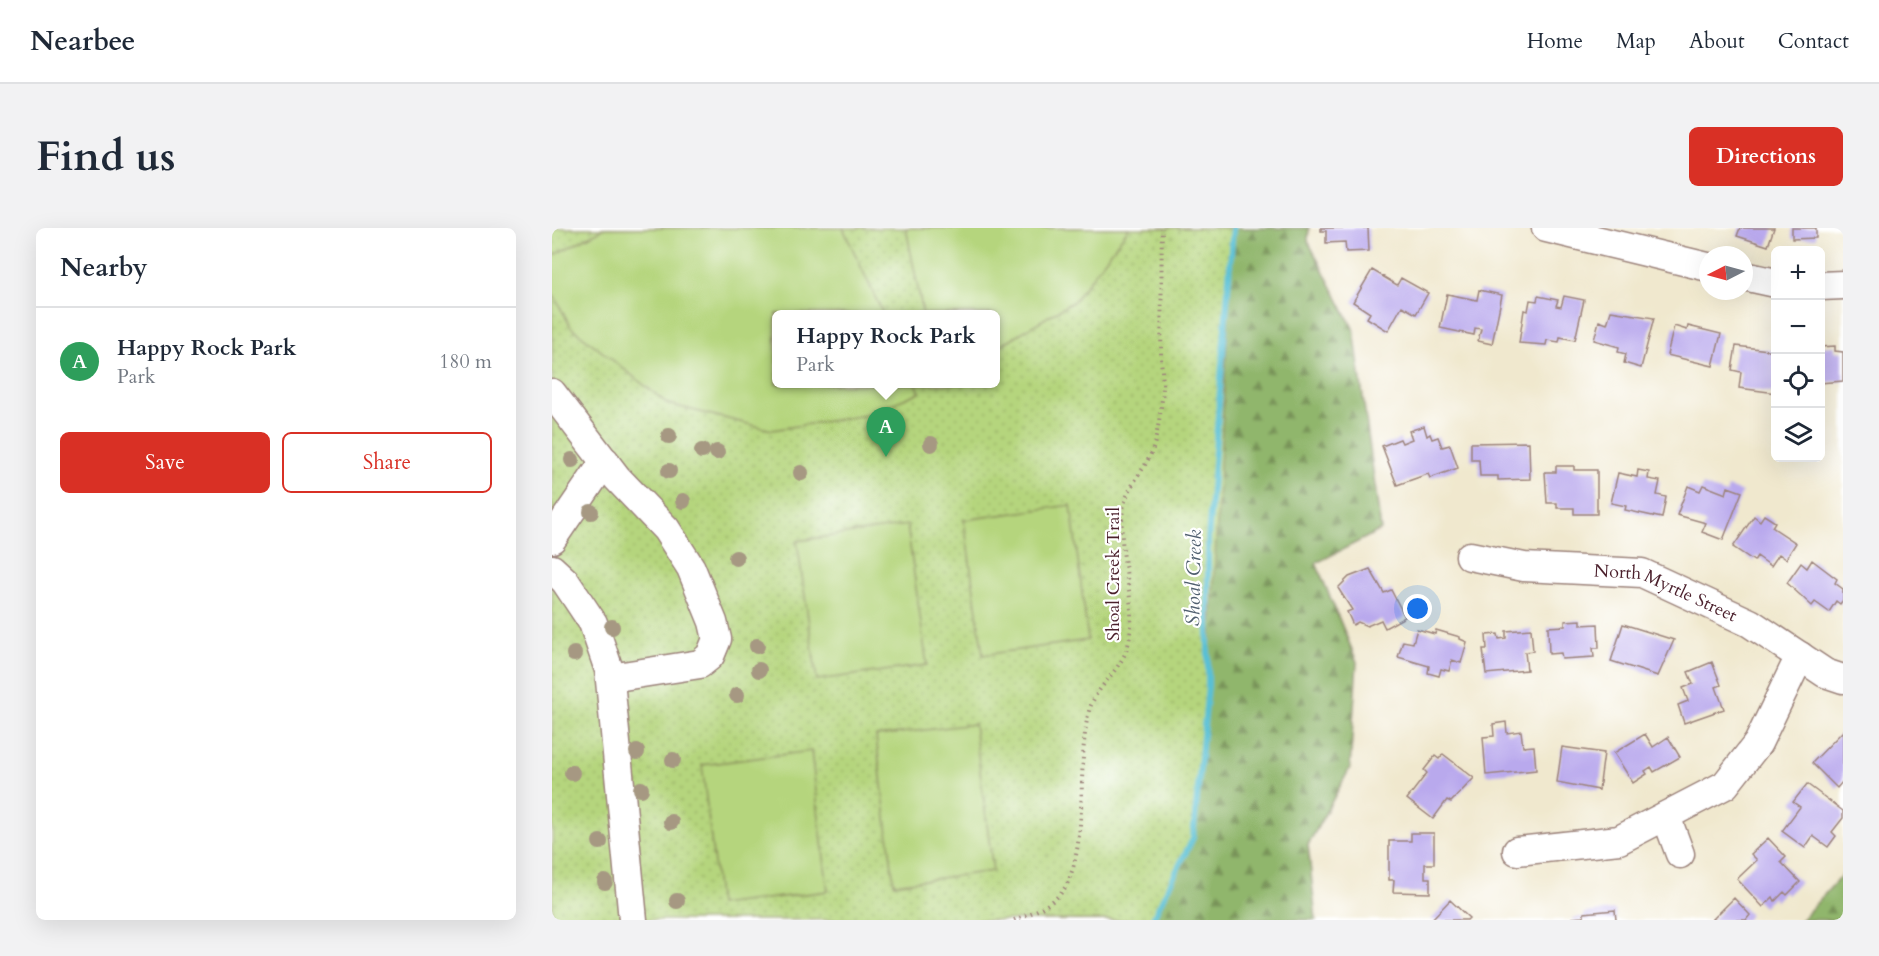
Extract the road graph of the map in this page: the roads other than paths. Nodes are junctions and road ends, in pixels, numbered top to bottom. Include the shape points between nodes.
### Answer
1 (1546, 228) edge
2 (1634, 238) edge
3 (1699, 263) edge
4 (1753, 278) edge
5 (1771, 282) edge
6 (1843, 285) edge
7 (1825, 286) edge
8 (552, 393) edge
9 (605, 462) junction
10 (552, 539) edge
11 (1470, 556) dead end
12 (552, 569) edge
13 (1800, 656) junction
14 (610, 678) junction
15 (1843, 679) edge
16 (1666, 816) junction
17 (1517, 851) dead end
18 (1680, 854) dead end
19 (633, 920) edge

1 - 2 street
2 - 3 street
4 - 5 street
6 - 7 street
8 - 9 street
9 - 10 street
9 - 14 street via 666,529 691,568 717,639 710,657 700,664
11 - 13 street, North Myrtle Street via 1524,567 1642,573 1750,623
12 - 14 street via 565,581 593,623
13 - 15 street, North Myrtle Street via 1825,673
13 - 16 street via 1758,743 1725,785
14 - 19 street
16 - 17 street via 1619,840
16 - 18 street

